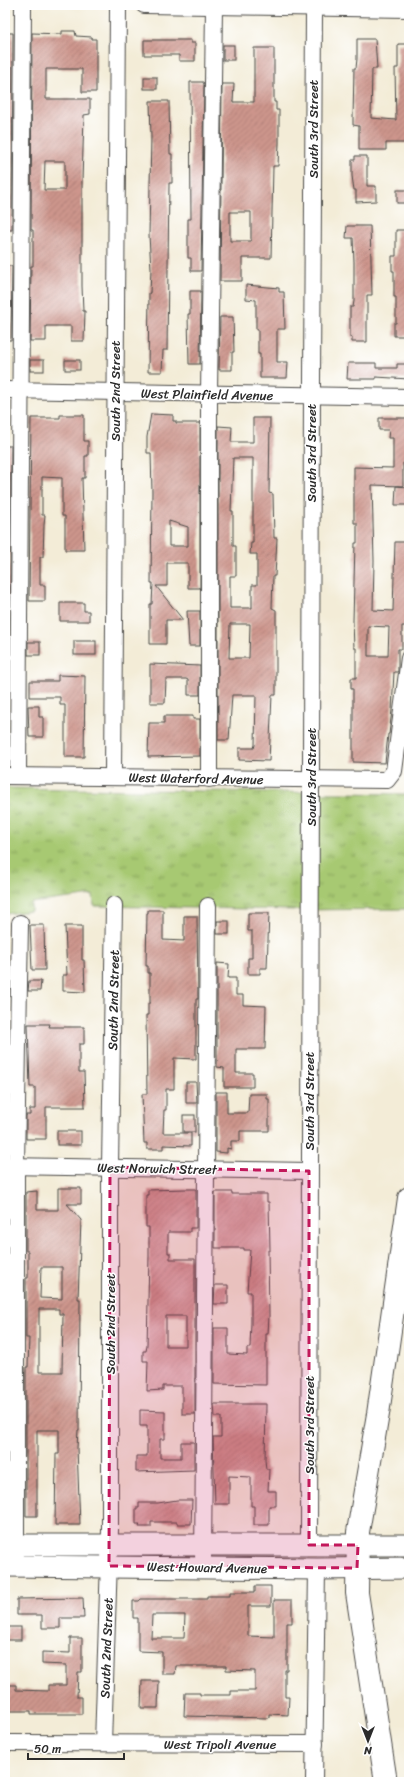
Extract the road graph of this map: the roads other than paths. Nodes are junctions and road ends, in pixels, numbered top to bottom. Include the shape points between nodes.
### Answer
1 (23, 5) edge
2 (118, 5) edge
3 (144, 5) edge
4 (214, 6) junction
5 (314, 8) junction
6 (409, 9) edge
7 (13, 391) edge
8 (115, 392) junction
9 (209, 394) junction
10 (312, 395) junction
11 (409, 397) edge
12 (409, 658) edge
13 (12, 776) edge
14 (113, 777) junction
15 (209, 779) junction
16 (311, 780) junction
17 (114, 905) dead end
18 (208, 906) dead end
19 (20, 923) dead end
20 (11, 1166) edge
21 (110, 1167) junction
22 (206, 1169) junction
23 (309, 1171) junction
24 (409, 1198) edge
25 (10, 1545) edge
26 (110, 1545) junction
27 (203, 1545) junction
28 (309, 1545) junction
29 (358, 1545) junction
30 (405, 1545) edge
31 (10, 1566) edge
32 (110, 1566) junction
33 (203, 1567) junction
34 (358, 1568) junction
35 (405, 1568) edge
36 (317, 1569) junction
37 (5, 1743) edge
38 (104, 1743) junction
39 (315, 1744) junction
40 (314, 1782) edge
41 (386, 1782) edge

1 - 7 street
2 - 8 street, South 2nd Street
3 - 4 street
4 - 5 street
4 - 9 street
5 - 6 street
5 - 10 street, South 3rd Street
7 - 8 street, West Plainfield Avenue
7 - 13 street
8 - 9 street, West Plainfield Avenue
8 - 14 street, South 2nd Street
9 - 10 street, West Plainfield Avenue
9 - 15 street
10 - 11 street, West Plainfield Avenue
10 - 16 street, South 3rd Street
12 - 16 street, West Waterford Avenue via 395,769 387,780
13 - 14 street, West Waterford Avenue
14 - 15 street, West Waterford Avenue
15 - 16 street, West Waterford Avenue
16 - 23 street, South 3rd Street
17 - 21 street, South 2nd Street
18 - 22 street
19 - 20 street
20 - 21 street, West Norwich Street
20 - 25 street
21 - 22 street, West Norwich Street
21 - 26 street, South 2nd Street
22 - 23 street, West Norwich Street
22 - 27 street
23 - 28 street, South 3rd Street
24 - 29 highway
25 - 26 main road, West Howard Avenue
25 - 31 street
26 - 27 main road, West Howard Avenue
26 - 32 street, South 2nd Street
27 - 28 main road, West Howard Avenue
27 - 33 street
28 - 29 main road, West Howard Avenue
29 - 30 main road, West Howard Avenue
29 - 34 highway
31 - 32 main road, West Howard Avenue
32 - 33 main road, West Howard Avenue
32 - 38 street, South 2nd Street
33 - 36 main road, West Howard Avenue
34 - 35 main road, West Howard Avenue
34 - 36 main road, West Howard Avenue
34 - 41 highway via 357,1593
36 - 39 street
37 - 38 street, West Tripoli Avenue
38 - 39 street, West Tripoli Avenue
39 - 40 street

